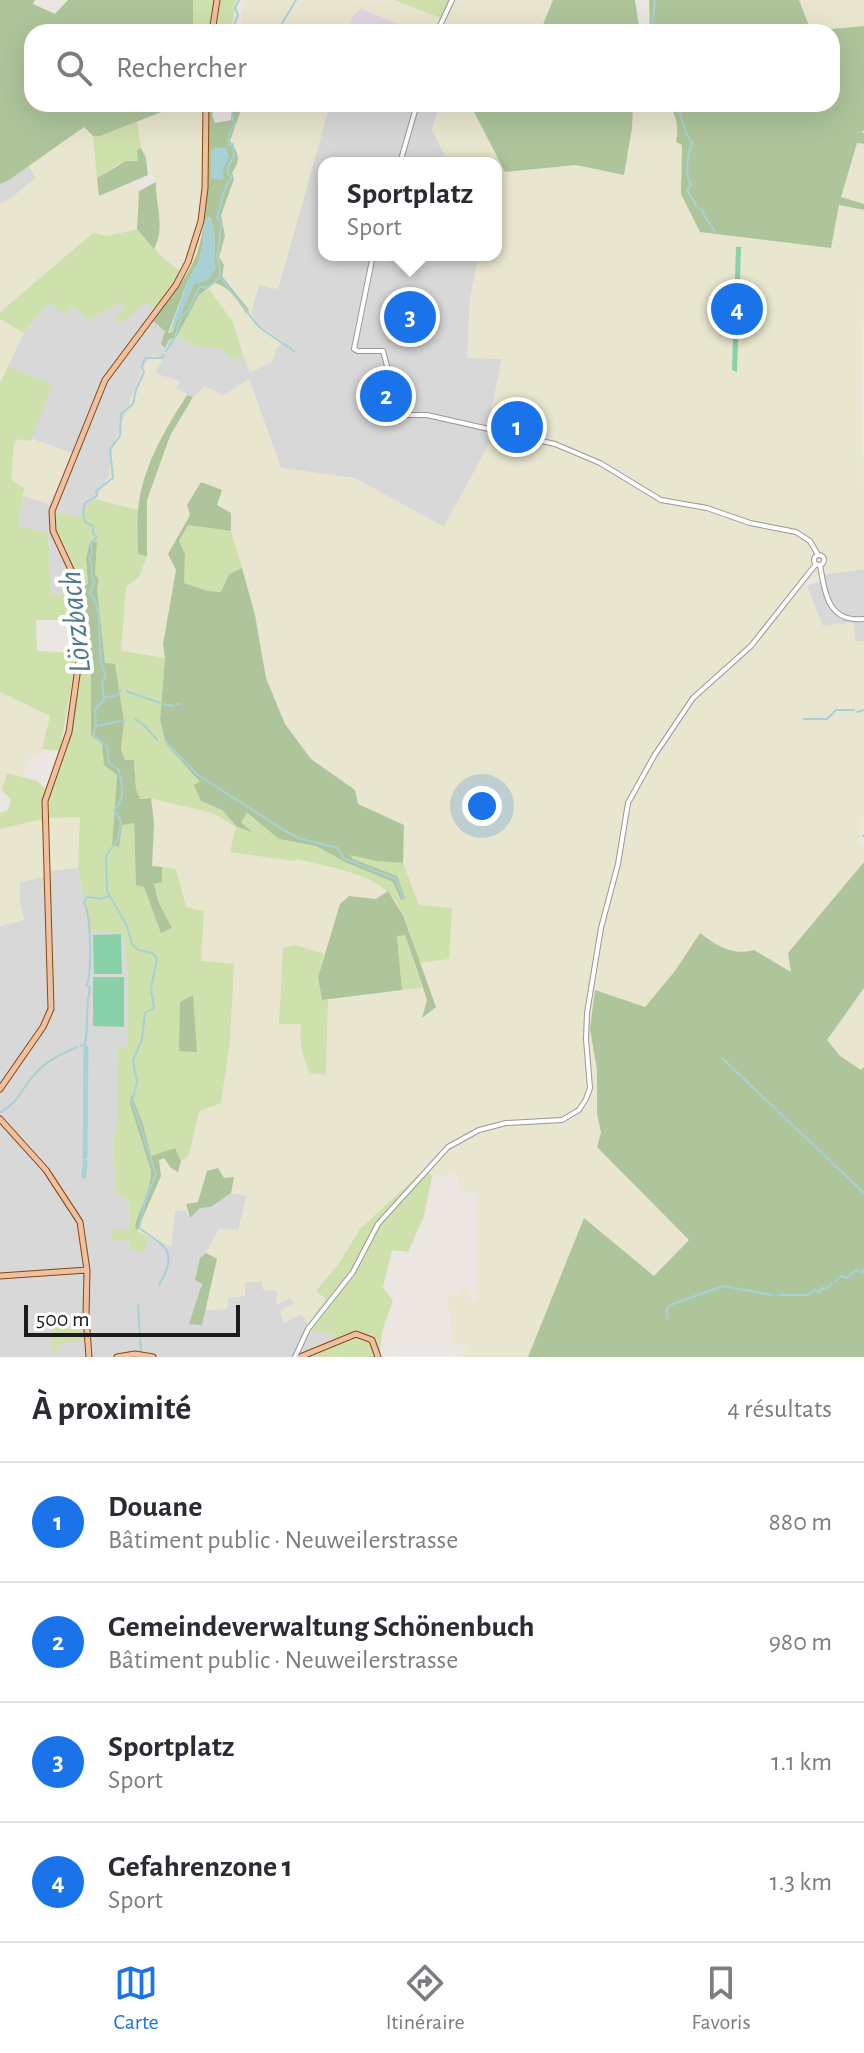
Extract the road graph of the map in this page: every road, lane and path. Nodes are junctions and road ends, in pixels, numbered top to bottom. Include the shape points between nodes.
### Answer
1 (217, 0) edge
2 (452, 0) edge
3 (213, 24) edge
4 (441, 24) edge
5 (206, 112) edge
6 (415, 112) edge
7 (402, 157) edge
8 (372, 261) edge
9 (818, 555) junction
10 (818, 564) junction
11 (864, 619) edge
12 (0, 1089) edge
13 (0, 1119) edge
14 (87, 1270) junction
15 (0, 1276) edge
16 (298, 1355) edge
17 (89, 1357) edge
18 (117, 1357) edge
19 (153, 1357) edge
20 (378, 1357) edge

1 - 3 main road
2 - 4 street
5 - 12 main road via 205,188 188,262 105,380 52,511 53,531 74,576 81,646 69,732 45,801 51,1009
6 - 7 street
8 - 9 street via 354,346 355,351 383,351 400,415 427,415 555,444 600,463 661,500 786,529 810,541
9 - 10 street
9 - 10 street via 824,558
10 - 11 street via 835,610 846,619
10 - 16 street via 751,646 693,698 628,803 587,1013 590,1088 579,1110 562,1120 479,1130 448,1147 390,1209 350,1278 302,1339
13 - 14 main road via 35,1156 79,1220
14 - 15 main road
14 - 17 main road
16 - 20 main road via 360,1334 374,1342
18 - 19 main road

